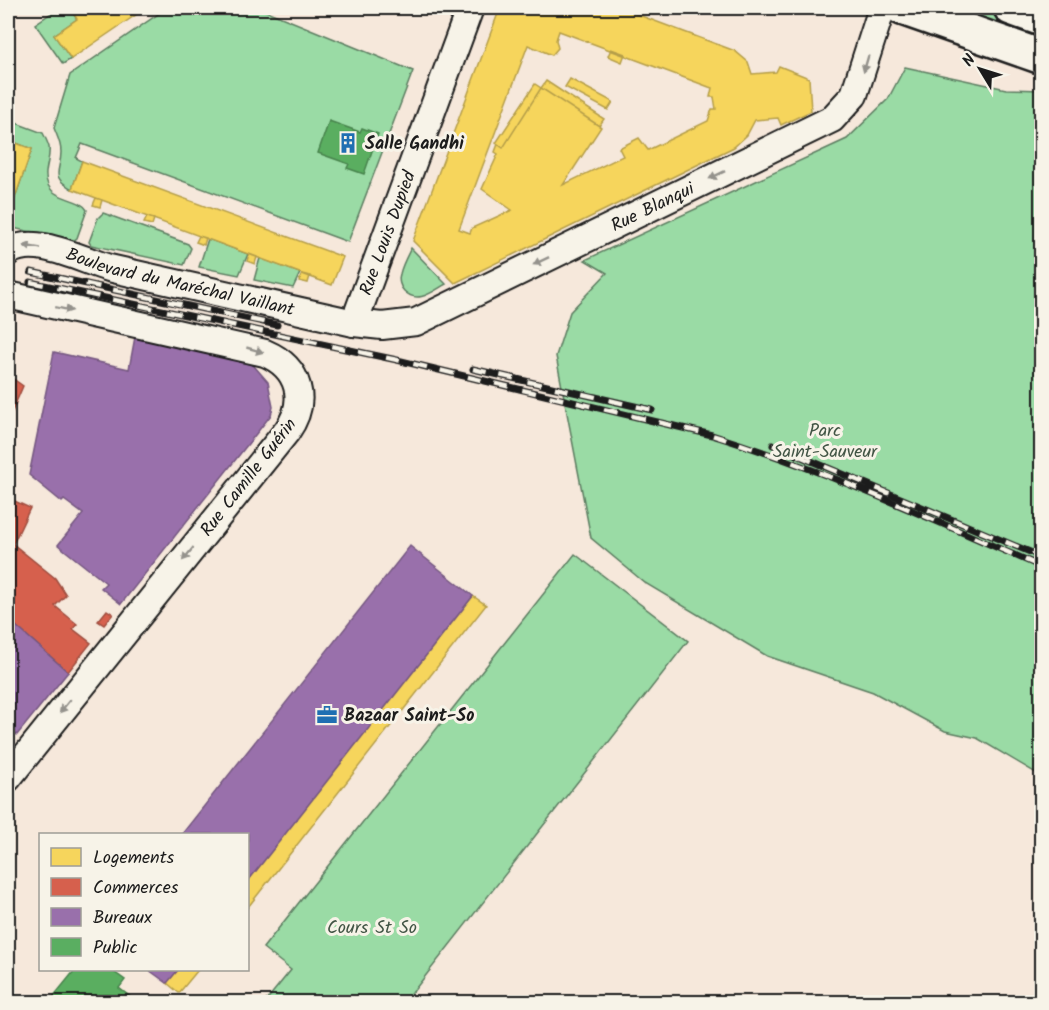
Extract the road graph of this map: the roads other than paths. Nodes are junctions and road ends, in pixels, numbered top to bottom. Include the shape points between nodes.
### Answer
1 (470, 8) edge
2 (882, 8) edge
3 (902, 8) edge
4 (1011, 8) edge
5 (1041, 19) edge
6 (1041, 57) edge
7 (8, 252) edge
8 (8, 295) edge
9 (354, 323) junction
10 (8, 778) edge

1 - 9 street, Rue Louis Dupied
2 -> 9 street, Rue Blanqui via 854,95 832,119 416,322 382,326
3 - 6 main road
4 - 5 main road
9 -> 7 street, Boulevard du Maréchal Vaillant via 109,268 77,255 22,245
8 -> 10 street, Rue Camille Guérin via 266,353 292,373 300,396 297,413 287,431

